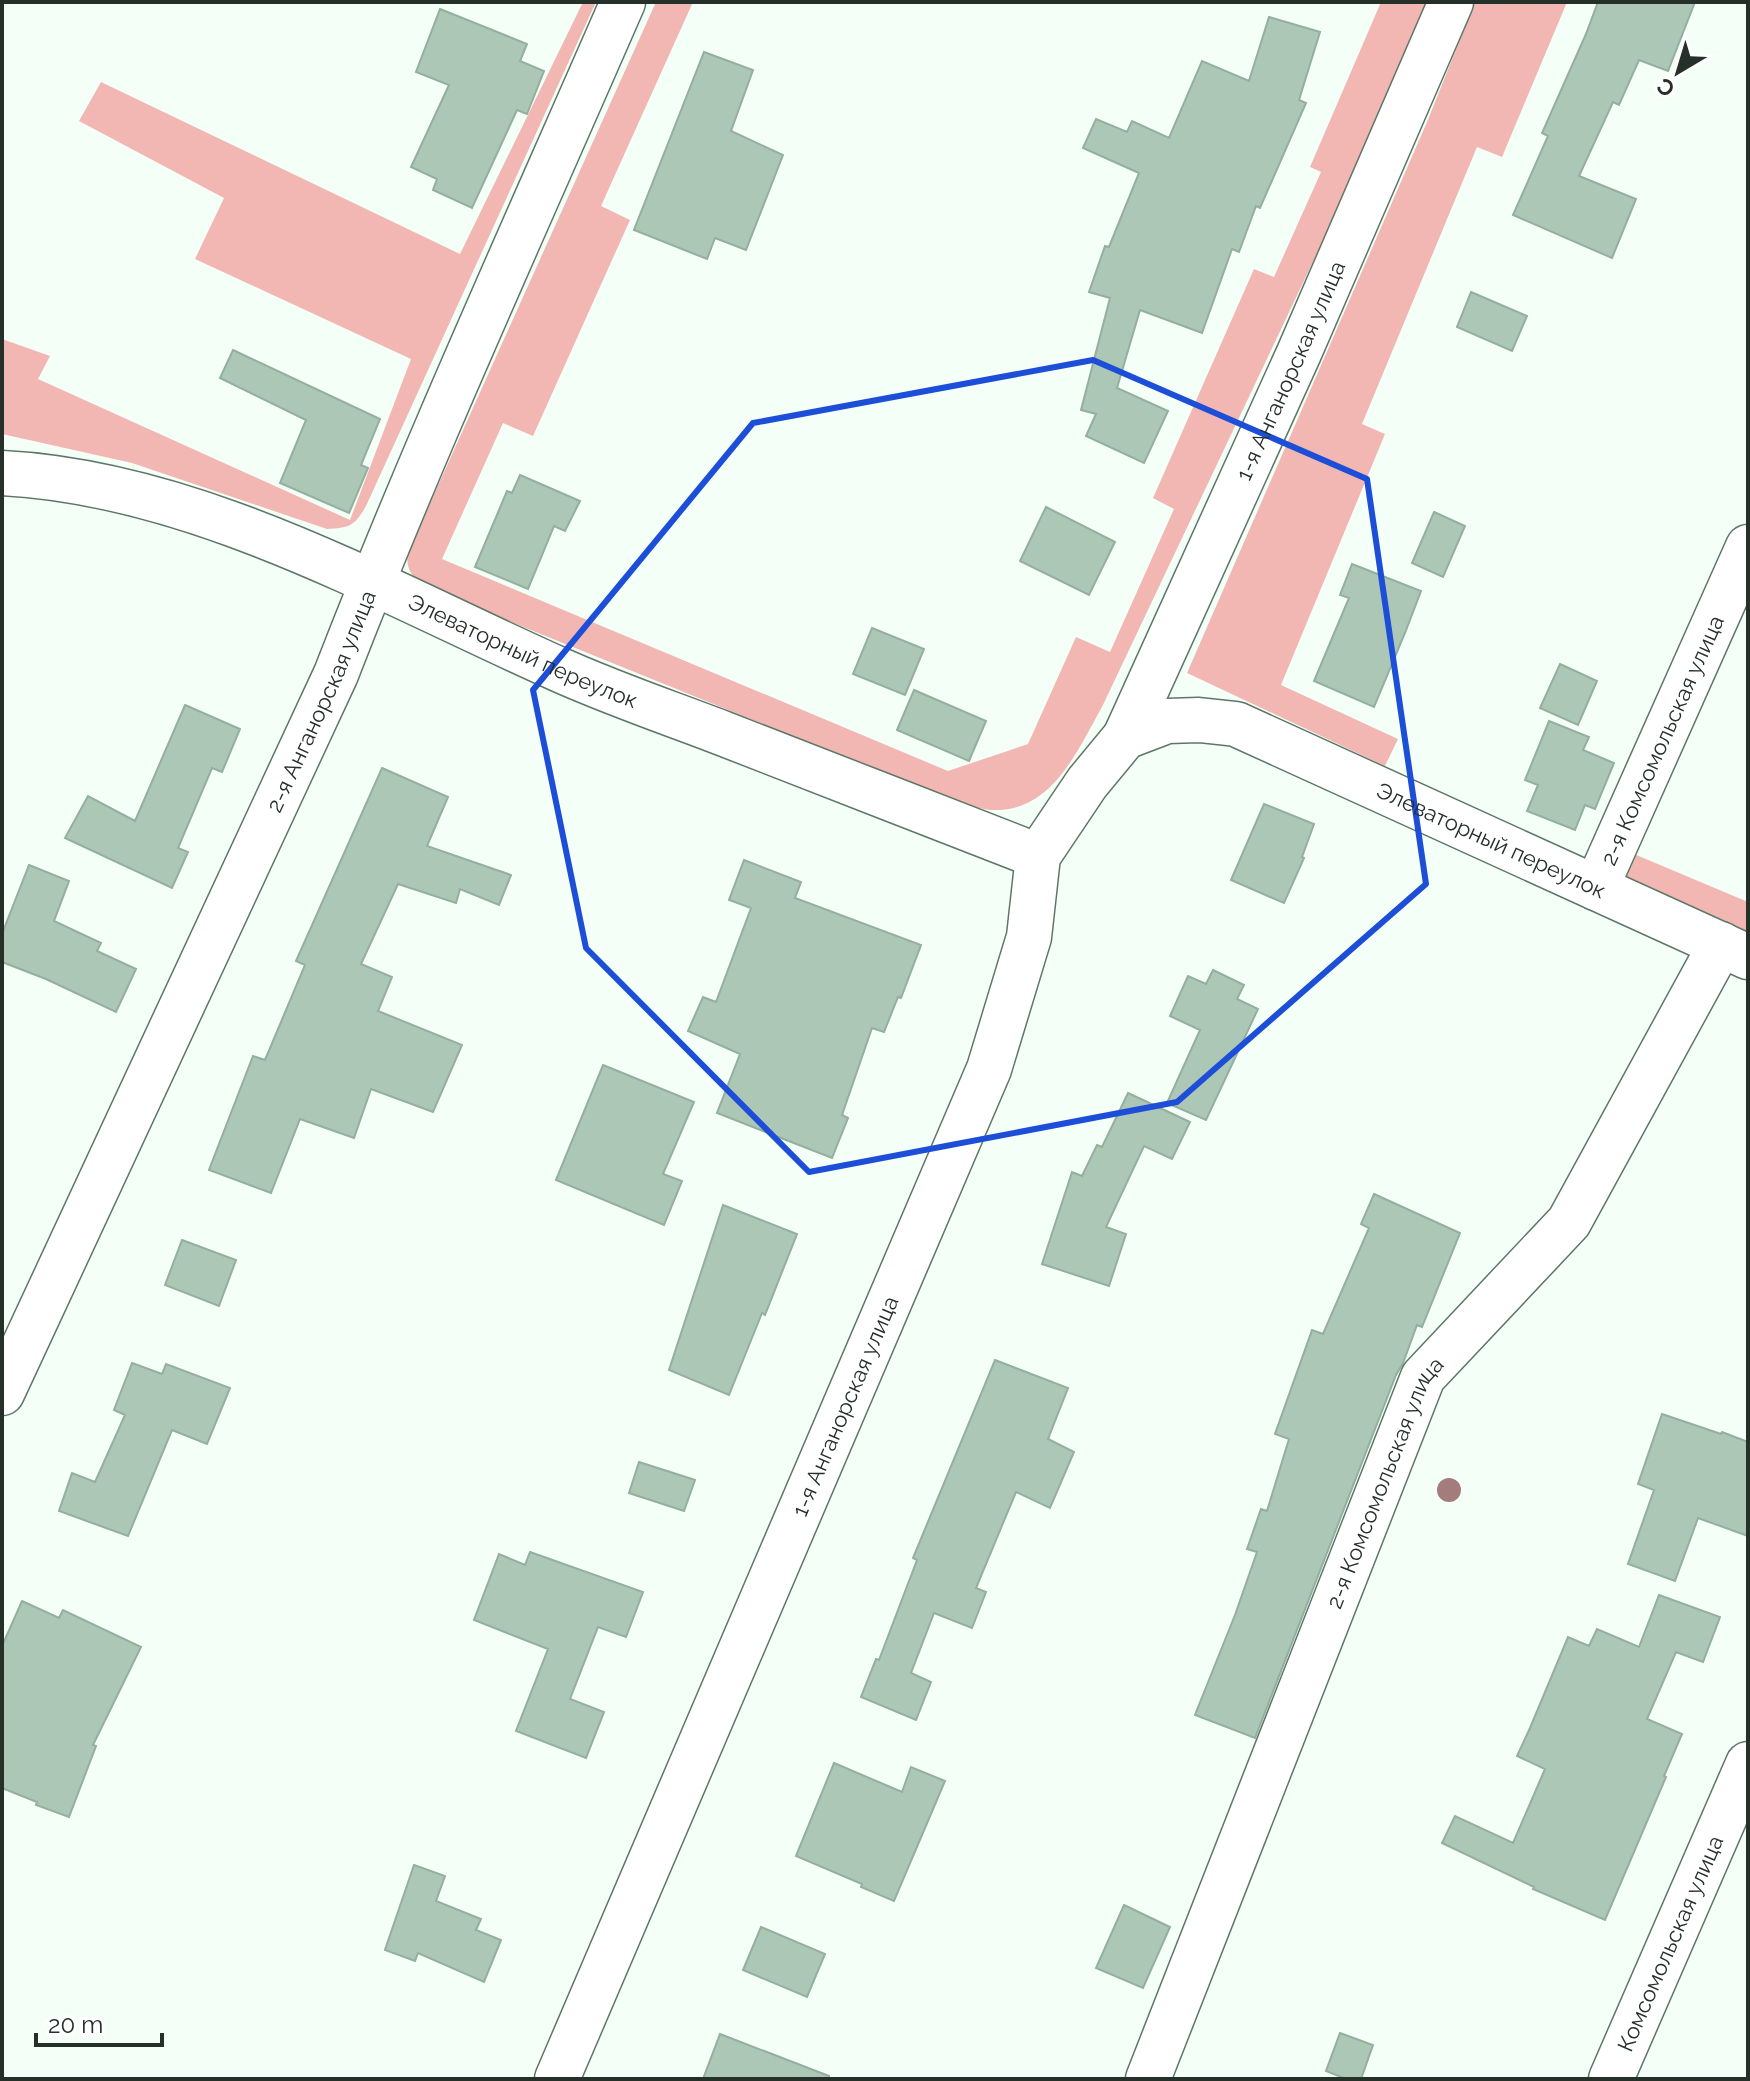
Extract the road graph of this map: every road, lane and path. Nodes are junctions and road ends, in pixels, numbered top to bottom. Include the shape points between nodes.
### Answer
1 (623, 2) edge
2 (1451, 2) edge
3 (2, 473) edge
4 (1748, 547) edge
5 (372, 582) junction
6 (1236, 724) joint
7 (1125, 737) junction
8 (1038, 856) junction
9 (1596, 888) junction
10 (1734, 951) edge
11 (2, 1393) edge
12 (1748, 1764) edge
13 (557, 2079) edge
14 (1148, 2079) edge
15 (1611, 2079) edge

1 - 5 street, 2-я Анганорская улица
2 - 7 street, 1-я Анганорская улица
3 - 5 street, Элеваторный переулок via 100,486 187,509
4 - 9 street, 2-я Комсомольская улица
5 - 8 street, Элеваторный переулок via 561,670
5 - 11 street, 2-я Анганорская улица via 336,674
6 - 7 street, 1-я Анганорская улица via 1167,721
6 - 9 street, Элеваторный переулок
7 - 8 street, 1-я Анганорская улица
8 - 13 street, 1-я Анганорская улица via 1029,937 989,1069
9 - 10 street, Элеваторный переулок
10 - 14 street, 2-я Комсомольская улица via 1569,1222 1423,1377
12 - 15 street, Комсомольская улица

